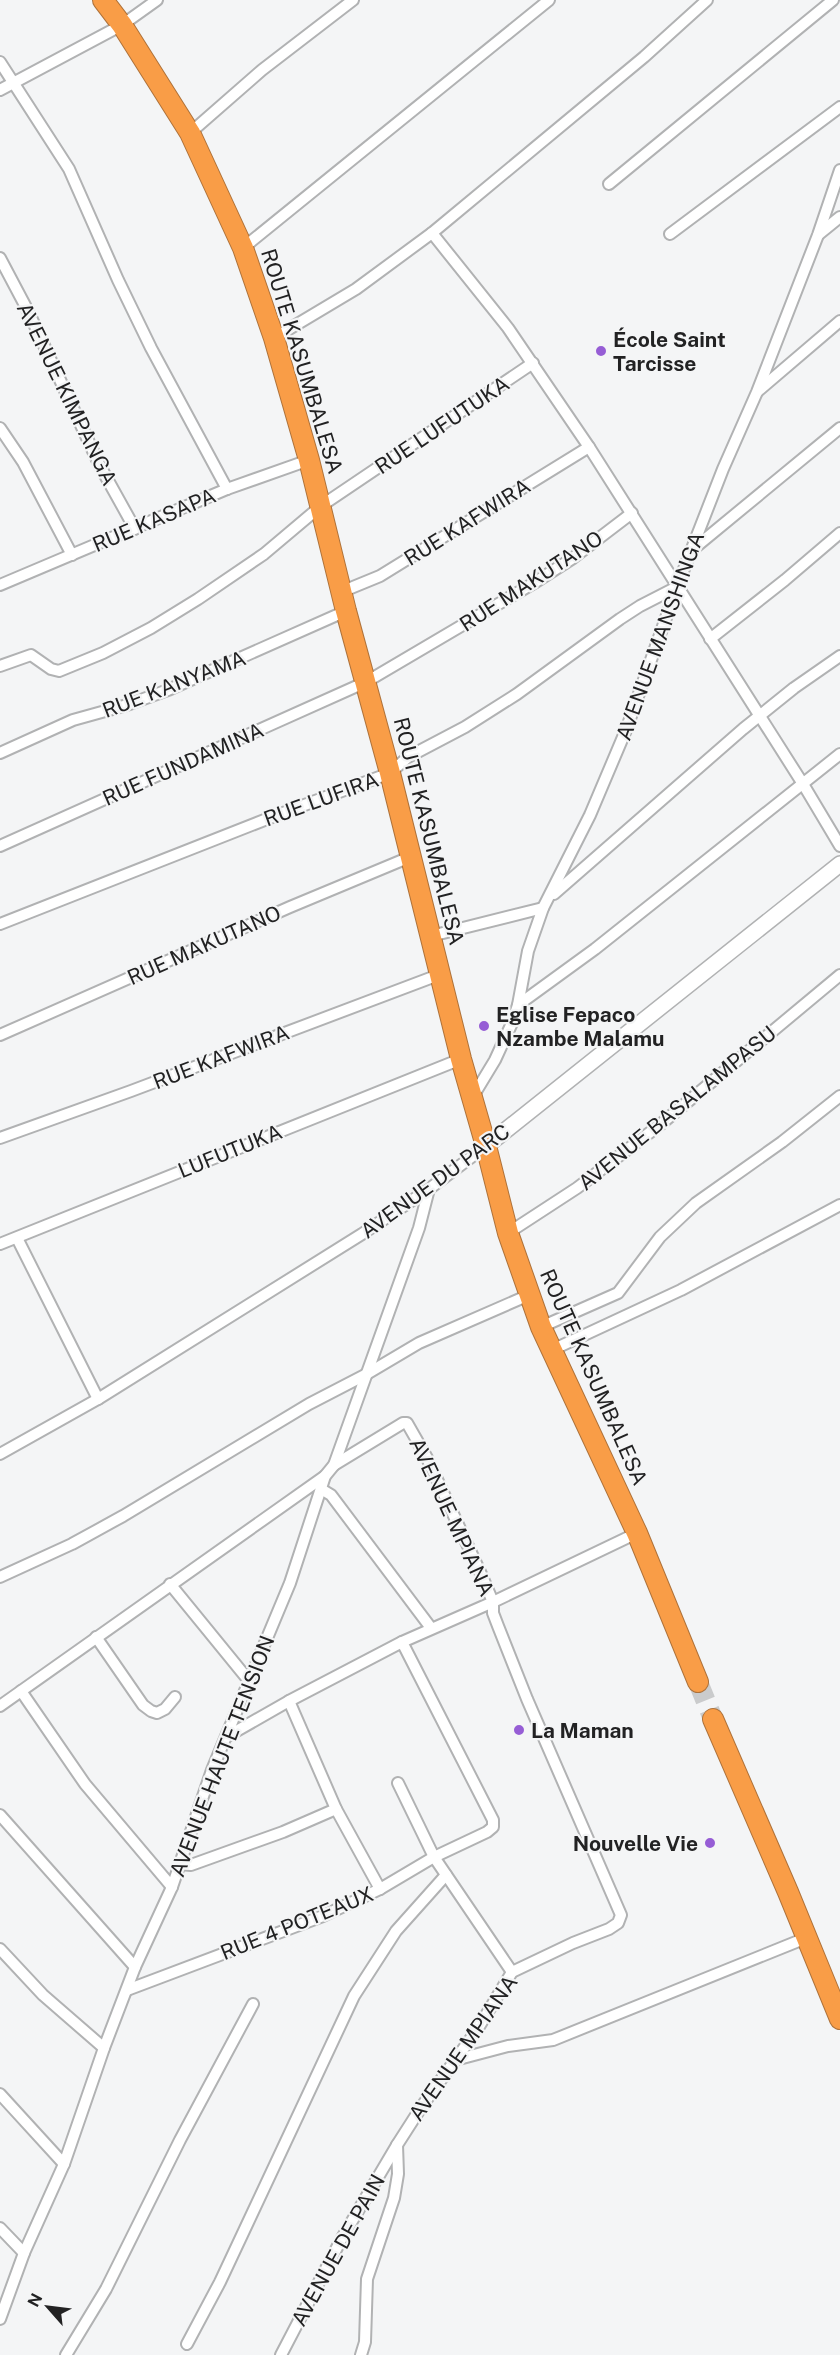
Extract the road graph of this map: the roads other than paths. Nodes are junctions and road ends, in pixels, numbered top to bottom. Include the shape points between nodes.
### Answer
1 (103, 0) edge
2 (157, 0) edge
3 (353, 0) edge
4 (549, 0) edge
5 (707, 0) edge
6 (833, 0) edge
7 (122, 25) junction
8 (0, 62) edge
9 (13, 84) junction
10 (0, 90) edge
11 (840, 107) edge
12 (190, 133) junction
13 (840, 170) edge
14 (609, 184) dead end
15 (840, 217) edge
16 (432, 234) junction
17 (670, 234) dead end
18 (818, 235) junction
19 (243, 248) junction
20 (0, 258) edge
21 (840, 321) edge
22 (274, 338) junction
23 (533, 363) junction
24 (757, 392) junction
25 (0, 428) edge
26 (840, 428) edge
27 (590, 447) junction
28 (309, 460) junction
29 (227, 489) junction
30 (321, 506) junction
31 (632, 513) junction
32 (135, 529) junction
33 (840, 533) edge
34 (692, 550) junction
35 (72, 555) junction
36 (0, 585) edge
37 (677, 587) junction
38 (341, 592) junction
39 (346, 611) junction
40 (710, 639) junction
41 (840, 656) edge
42 (0, 666) edge
43 (366, 682) junction
44 (759, 716) junction
45 (0, 753) edge
46 (840, 754) edge
47 (390, 773) junction
48 (803, 784) junction
49 (0, 846) edge
50 (840, 846) edge
51 (410, 857) junction
52 (840, 864) edge
53 (549, 898) junction
54 (543, 908) junction
55 (0, 924) edge
56 (431, 936) junction
57 (441, 974) junction
58 (840, 975) edge
59 (518, 1005) junction
60 (0, 1035) edge
61 (461, 1059) junction
62 (840, 1096) edge
63 (472, 1098) junction
64 (0, 1138) edge
65 (486, 1146) junction
66 (429, 1189) junction
67 (840, 1205) edge
68 (508, 1233) junction
69 (17, 1238) junction
70 (0, 1244) edge
71 (529, 1295) junction
72 (542, 1327) junction
73 (552, 1350) junction
74 (365, 1375) junction
75 (98, 1399) junction
76 (0, 1454) edge
77 (334, 1465) junction
78 (325, 1476) junction
79 (321, 1489) junction
80 (637, 1533) junction
81 (0, 1577) edge
82 (170, 1584) junction
83 (493, 1602) junction
84 (431, 1628) junction
85 (96, 1637) junction
86 (402, 1642) junction
87 (250, 1682) junction
88 (698, 1682) tunnel mouth
89 (21, 1691) junction
90 (175, 1697) dead end
91 (289, 1701) junction
92 (0, 1706) edge
93 (713, 1719) tunnel mouth
94 (226, 1737) junction
95 (398, 1783) dead end
96 (336, 1809) junction
97 (0, 1815) edge
98 (434, 1857) junction
99 (180, 1864) junction
100 (447, 1875) junction
101 (172, 1887) junction
102 (380, 1889) junction
103 (806, 1938) junction
104 (0, 1949) edge
105 (135, 1967) junction
106 (512, 1972) junction
107 (127, 1990) junction
108 (253, 2004) dead end
109 (840, 2019) edge
110 (104, 2048) junction
111 (454, 2060) junction
112 (0, 2094) edge
113 (397, 2145) junction
114 (64, 2164) junction
115 (0, 2228) edge
116 (24, 2253) junction
117 (0, 2319) edge
118 (188, 2344) dead end
119 (66, 2355) edge
120 (281, 2355) edge
121 (361, 2355) edge

1 - 7 highway, ROUTE KASUMBALESA
2 - 7 street
3 - 12 street via 262,69
4 - 19 street
5 - 16 street
6 - 14 street
7 - 9 street
7 - 12 highway, ROUTE KASUMBALESA
8 - 9 street
9 - 10 street
9 - 29 street via 69,169 151,348
11 - 17 street
12 - 19 highway, ROUTE KASUMBALESA
13 - 18 street, AVENUE MANSHINGA
15 - 18 street
16 - 22 street via 356,289
16 - 23 street
18 - 24 street, AVENUE MANSHINGA
19 - 22 highway, ROUTE KASUMBALESA
20 - 32 street, AVENUE KIMPANGA via 100,466
21 - 24 street
22 - 28 highway, ROUTE KASUMBALESA
23 - 27 street
23 - 30 street, RUE LUFUTUKA
24 - 34 street, AVENUE MANSHINGA
25 - 35 street
26 - 34 street
27 - 31 street
27 - 38 street, RUE KAFWIRA via 406,561
28 - 29 street, RUE KASAPA
28 - 30 highway, ROUTE KASUMBALESA
29 - 32 street, RUE KASAPA
30 - 38 highway, ROUTE KASUMBALESA
30 - 42 street, RUE LUFUTUKA via 264,554 198,599 103,653 59,671 31,655
31 - 37 street
31 - 43 street, RUE MAKUTANO via 534,583
32 - 35 street, RUE KASAPA
33 - 40 street
34 - 37 street, AVENUE MANSHINGA
35 - 36 street, RUE KASAPA
37 - 40 street
37 - 47 street, RUE LUFIRA via 640,606 508,700 408,757
37 - 53 street, AVENUE MANSHINGA via 626,730
38 - 39 highway, ROUTE KASUMBALESA
39 - 43 highway, ROUTE KASUMBALESA
39 - 45 street, RUE KANYAMA via 168,690 73,720
40 - 44 street
41 - 44 street
43 - 47 highway, ROUTE KASUMBALESA
43 - 49 street, RUE FUNDAMINA
44 - 48 street
44 - 53 street
46 - 48 street
47 - 51 highway, ROUTE KASUMBALESA
47 - 55 street, RUE LUFIRA
48 - 50 street
48 - 59 street
51 - 56 highway, ROUTE KASUMBALESA
51 - 60 street, RUE MAKUTANO
52 - 65 street, AVENUE DU PARC
53 - 54 street, AVENUE MANSHINGA
54 - 56 street
54 - 59 street, AVENUE MANSHINGA via 528,951
56 - 57 highway, ROUTE KASUMBALESA
57 - 61 highway, ROUTE KASUMBALESA
57 - 64 street, RUE KAFWIRA
58 - 68 street, AVENUE BASALAMPASU via 661,1124 577,1188
59 - 63 street, AVENUE MANSHINGA via 495,1060
61 - 63 highway, ROUTE KASUMBALESA
61 - 69 street, LUFUTUKA
62 - 72 street via 696,1203 660,1237 618,1293
63 - 65 highway, ROUTE KASUMBALESA
65 - 66 street, AVENUE DU PARC
65 - 68 highway, ROUTE KASUMBALESA
66 - 74 street, AVENUE HAUTE TENSION via 419,1228
66 - 75 street, AVENUE DU PARC
67 - 73 street via 681,1290
68 - 71 highway, ROUTE KASUMBALESA
69 - 70 street, LUFUTUKA
69 - 75 street
71 - 72 highway, ROUTE KASUMBALESA
71 - 74 street via 419,1343
72 - 73 highway, ROUTE KASUMBALESA
73 - 80 highway, ROUTE KASUMBALESA
74 - 77 street, AVENUE HAUTE TENSION
74 - 81 street via 309,1404 123,1516
75 - 76 street, AVENUE DU PARC
77 - 78 street, AVENUE HAUTE TENSION
77 - 83 street, AVENUE MPIANA via 407,1424 427,1458
78 - 79 street, AVENUE HAUTE TENSION
78 - 82 street
79 - 84 street via 331,1495
79 - 87 street, AVENUE HAUTE TENSION via 290,1582
80 - 83 street
80 - 88 highway, ROUTE KASUMBALESA
82 - 85 street
82 - 87 street
83 - 84 street
83 - 106 street, AVENUE MPIANA via 495,1619 527,1699 621,1916 609,1929
84 - 86 street
85 - 89 street
85 - 90 street via 143,1705 158,1713
86 - 91 street
86 - 98 street, RUE 4 POTEAUX via 493,1820 487,1832
87 - 94 street, AVENUE HAUTE TENSION
89 - 92 street
89 - 101 street via 85,1784
91 - 94 street
91 - 96 street
93 - 103 highway
94 - 99 street, AVENUE HAUTE TENSION
95 - 98 street
96 - 99 street via 192,1865
96 - 102 street
97 - 105 street
98 - 100 street
98 - 102 street, RUE 4 POTEAUX
99 - 101 street, AVENUE HAUTE TENSION
100 - 106 street
100 - 118 street via 396,1932 354,1996
101 - 105 street, AVENUE HAUTE TENSION
102 - 107 street, RUE 4 POTEAUX via 323,1916
103 - 109 highway
103 - 111 street via 553,2040 508,2046
104 - 110 street via 43,1995
105 - 107 street, AVENUE HAUTE TENSION
106 - 111 street, AVENUE MPIANA
107 - 110 street, AVENUE HAUTE TENSION
108 - 119 street via 106,2289
110 - 114 street, AVENUE HAUTE TENSION
111 - 113 street, AVENUE MPIANA
112 - 114 street
113 - 120 street, AVENUE DE PAIN via 342,2238
113 - 121 street, AVENUE MPIANA via 394,2198 367,2279
114 - 116 street, AVENUE HAUTE TENSION
115 - 116 street
116 - 117 street, AVENUE HAUTE TENSION

